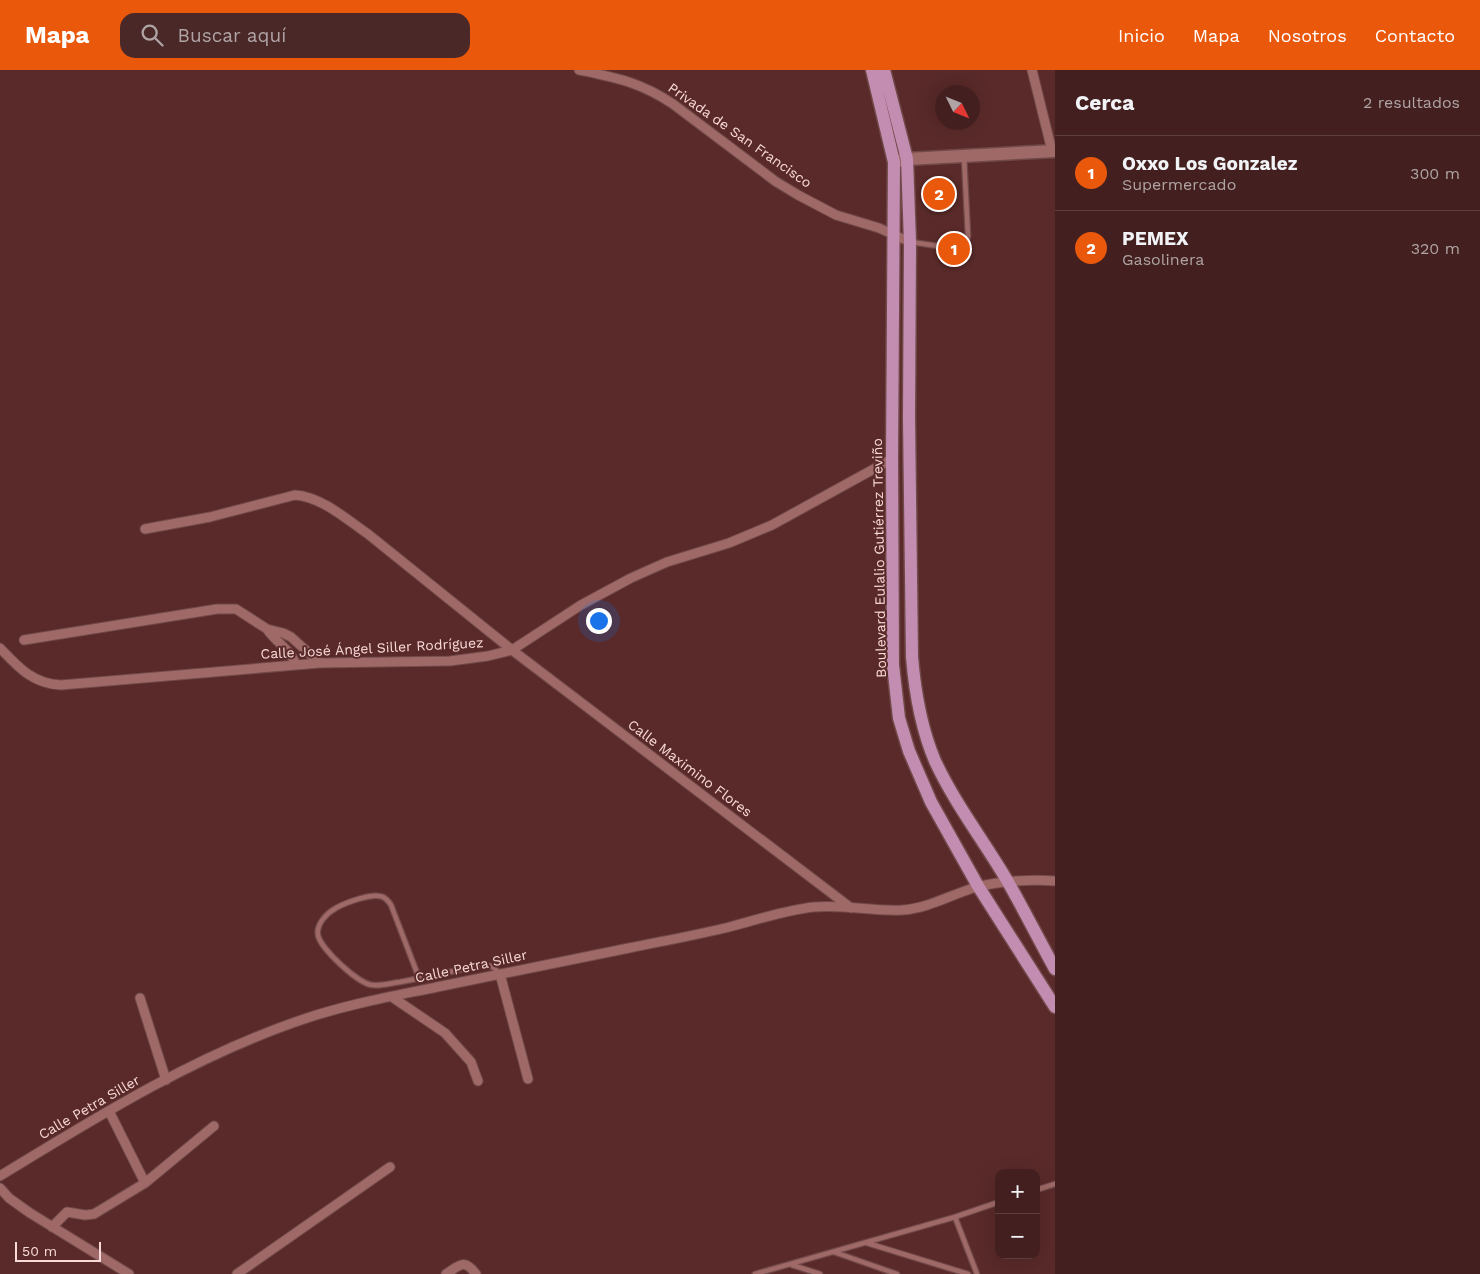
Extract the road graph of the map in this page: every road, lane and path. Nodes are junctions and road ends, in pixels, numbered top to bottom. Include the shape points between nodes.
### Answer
1 (579, 70) edge
2 (872, 70) edge
3 (884, 70) edge
4 (1032, 70) edge
5 (1053, 151) edge
6 (964, 156) junction
7 (901, 160) junction
8 (894, 235) junction
9 (910, 242) junction
10 (909, 417) junction
11 (893, 418) junction
12 (892, 460) junction
13 (145, 529) dead end
14 (911, 588) junction
15 (893, 589) junction
16 (267, 629) junction
17 (24, 640) dead end
18 (0, 648) edge
19 (512, 650) junction
20 (320, 663) junction
21 (296, 665) junction
22 (1055, 881) edge
23 (1008, 882) junction
24 (978, 886) junction
25 (851, 908) junction
26 (1055, 969) edge
27 (500, 974) junction
28 (419, 978) junction
29 (392, 996) junction
30 (140, 998) dead end
31 (1055, 1007) edge
32 (528, 1079) dead end
33 (166, 1080) junction
34 (478, 1081) dead end
35 (109, 1111) junction
36 (214, 1126) dead end
37 (390, 1167) dead end
38 (0, 1176) edge
39 (145, 1183) junction
40 (1055, 1184) edge
41 (0, 1188) edge
42 (1040, 1189) edge
43 (995, 1203) edge
44 (955, 1217) junction
45 (52, 1227) junction
46 (866, 1242) junction
47 (833, 1252) junction
48 (791, 1264) junction
49 (129, 1274) edge
50 (237, 1274) edge
51 (446, 1274) edge
52 (476, 1274) edge
53 (755, 1274) edge
54 (820, 1274) edge
55 (897, 1274) edge
56 (968, 1274) edge
57 (977, 1274) edge

1 - 8 street, Privada de San Francisco via 620,78 659,94 798,195 836,215
2 - 7 main road, Boulevard Eulalio Gutiérrez Treviño
3 - 7 main road, Boulevard Eulalio Gutiérrez Treviño
4 - 5 street
5 - 6 street
6 - 7 street
6 - 9 lane via 967,242 958,249
7 - 8 main road, Boulevard Eulalio Gutiérrez Treviño
7 - 9 main road, Boulevard Eulalio Gutiérrez Treviño
8 - 9 street, Privada de San Francisco
8 - 11 main road, Boulevard Eulalio Gutiérrez Treviño
9 - 10 main road, Boulevard Eulalio Gutiérrez Treviño
10 - 11 main road
10 - 14 main road, Boulevard Eulalio Gutiérrez Treviño
11 - 12 main road, Boulevard Eulalio Gutiérrez Treviño
12 - 15 main road, Boulevard Eulalio Gutiérrez Treviño
12 - 19 street, Calle José Ángel Siller Rodríguez via 772,525 631,578 581,605
13 - 19 street, Calle Maximino Flores via 210,517 285,497 305,496 368,534
14 - 15 main road
14 - 23 main road, Boulevard Eulalio Gutiérrez Treviño via 914,683 926,736 956,800
15 - 24 main road, Boulevard Eulalio Gutiérrez Treviño via 893,665 903,733 919,778
16 - 17 street via 236,609 217,609
16 - 20 street via 291,637
16 - 21 street via 292,655
18 - 21 street, Calle José Ángel Siller Rodríguez via 30,676 49,685
19 - 20 street, Calle José Ángel Siller Rodríguez via 459,660
19 - 25 street, Calle Maximino Flores
20 - 21 street, Calle José Ángel Siller Rodríguez
22 - 23 street, Calle Petra Siller
23 - 24 street, Calle Petra Siller
23 - 26 main road, Boulevard Eulalio Gutiérrez Treviño
24 - 25 street, Calle Petra Siller via 906,910
24 - 31 main road, Boulevard Eulalio Gutiérrez Treviño
25 - 27 street, Calle Petra Siller via 833,906 790,911 729,927
27 - 28 lane via 486,964
27 - 29 street, Calle Petra Siller
27 - 32 street
28 - 28 lane via 374,986 362,982 323,945 318,934 320,924 330,912 347,902 382,896 391,905
29 - 33 street, Calle Petra Siller via 308,1018 242,1043
29 - 34 street via 445,1033 471,1062
30 - 33 street
33 - 35 street, Calle Petra Siller
35 - 38 street, Calle Petra Siller
35 - 39 street
36 - 39 street
37 - 50 street
39 - 45 street via 94,1214 67,1212
40 - 42 lane
41 - 45 street via 9,1198
43 - 44 lane
44 - 46 lane
44 - 57 lane
45 - 49 street
46 - 47 lane
46 - 56 lane
47 - 48 lane
47 - 55 lane
48 - 53 lane
48 - 54 lane
51 - 52 street via 465,1263

